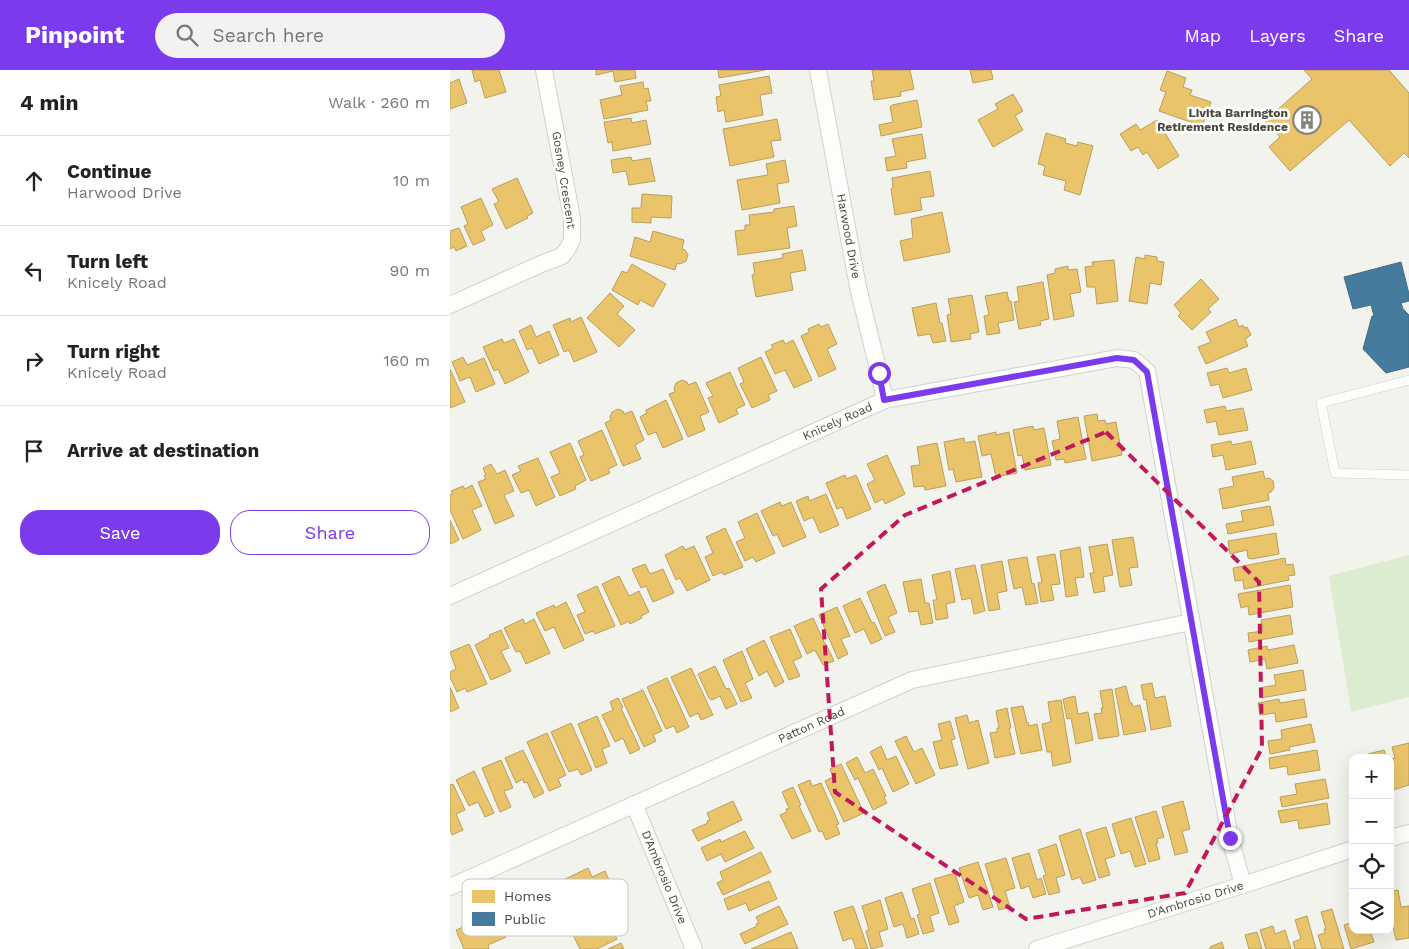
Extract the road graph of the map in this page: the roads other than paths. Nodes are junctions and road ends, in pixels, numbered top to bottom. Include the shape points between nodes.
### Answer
1 (544, 70) edge
2 (818, 70) edge
3 (450, 305) edge
4 (1409, 380) edge
5 (884, 400) junction
6 (1409, 475) edge
7 (450, 596) edge
8 (1191, 622) junction
9 (634, 804) junction
10 (1409, 833) edge
11 (1394, 837) edge
12 (1349, 850) edge
13 (468, 879) edge
14 (462, 882) edge
15 (1243, 885) junction
16 (450, 887) edge
17 (694, 949) edge
18 (1037, 949) edge

1 - 3 street, Gosney Crescent via 572,218 572,240 562,256
2 - 5 street, Harwood Drive via 858,287
4 - 6 lane via 1321,403 1335,473
5 - 7 street, Knicely Road
5 - 8 street, Knicely Road via 1117,358 1134,360 1147,372
8 - 9 street, Patton Road via 912,680
8 - 15 street, Knicely Road via 1230,838
9 - 13 street, Patton Road
9 - 17 street, D'Ambrosio Drive
10 - 11 street
12 - 15 street, D'Ambrosio Drive
14 - 16 street, Patton Road
15 - 18 street, D'Ambrosio Drive

